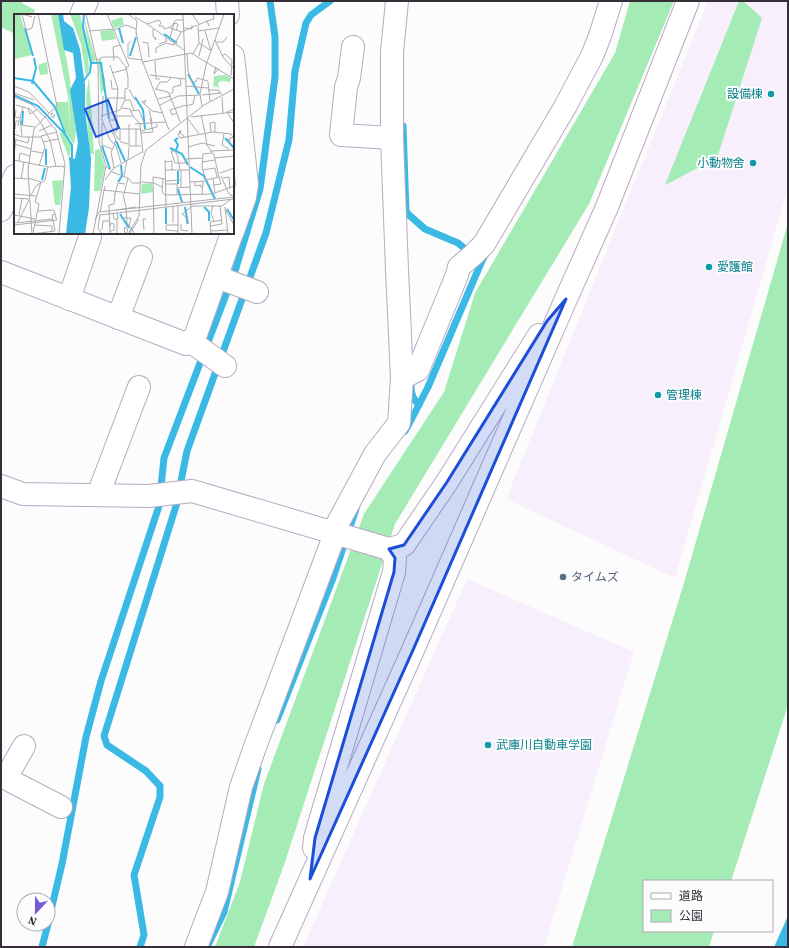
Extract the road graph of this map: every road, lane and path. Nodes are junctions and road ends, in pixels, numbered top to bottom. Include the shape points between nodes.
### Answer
1 (87, 1) edge
2 (227, 1) edge
3 (397, 1) edge
4 (611, 1) edge
5 (688, 1) edge
6 (81, 14) edge
7 (228, 14) edge
8 (353, 47) dead end
9 (234, 73) edge
10 (392, 138) junction
11 (238, 141) edge
12 (14, 178) edge
13 (1, 210) edge
14 (234, 229) edge
15 (232, 234) edge
16 (90, 237) dead end
17 (141, 256) dead end
18 (1, 272) edge
19 (220, 278) junction
20 (257, 292) dead end
21 (69, 299) junction
22 (566, 299) junction
23 (118, 318) junction
24 (190, 341) junction
25 (225, 366) dead end
26 (409, 375) junction
27 (139, 387) dead end
28 (1, 486) edge
29 (98, 495) junction
30 (335, 533) junction
31 (389, 549) junction
32 (24, 746) dead end
33 (4, 777) edge
34 (61, 807) dead end
35 (310, 879) junction
36 (196, 947) edge
37 (280, 947) edge

1 - 6 street
2 - 7 street
3 - 10 street via 392,52
4 - 26 street via 592,56 568,101 484,244 459,267
5 - 22 street via 610,200
8 - 10 street via 341,135
9 - 11 street
10 - 26 street via 397,270
11 - 14 street via 247,184
12 - 13 street
15 - 19 street
16 - 21 street
17 - 23 street
18 - 21 street
19 - 20 street
19 - 24 street via 195,337
21 - 23 street
22 - 31 street via 547,321 447,482 404,545
22 - 35 street via 414,650
23 - 24 street via 186,344
24 - 25 street
26 - 30 street via 399,423 376,454
27 - 29 street
28 - 29 street via 23,494
29 - 30 street via 149,496 192,492
30 - 31 street
30 - 36 street via 243,780 217,892
31 - 35 street via 395,558 394,572 315,838
32 - 33 street
33 - 34 street
35 - 37 street

